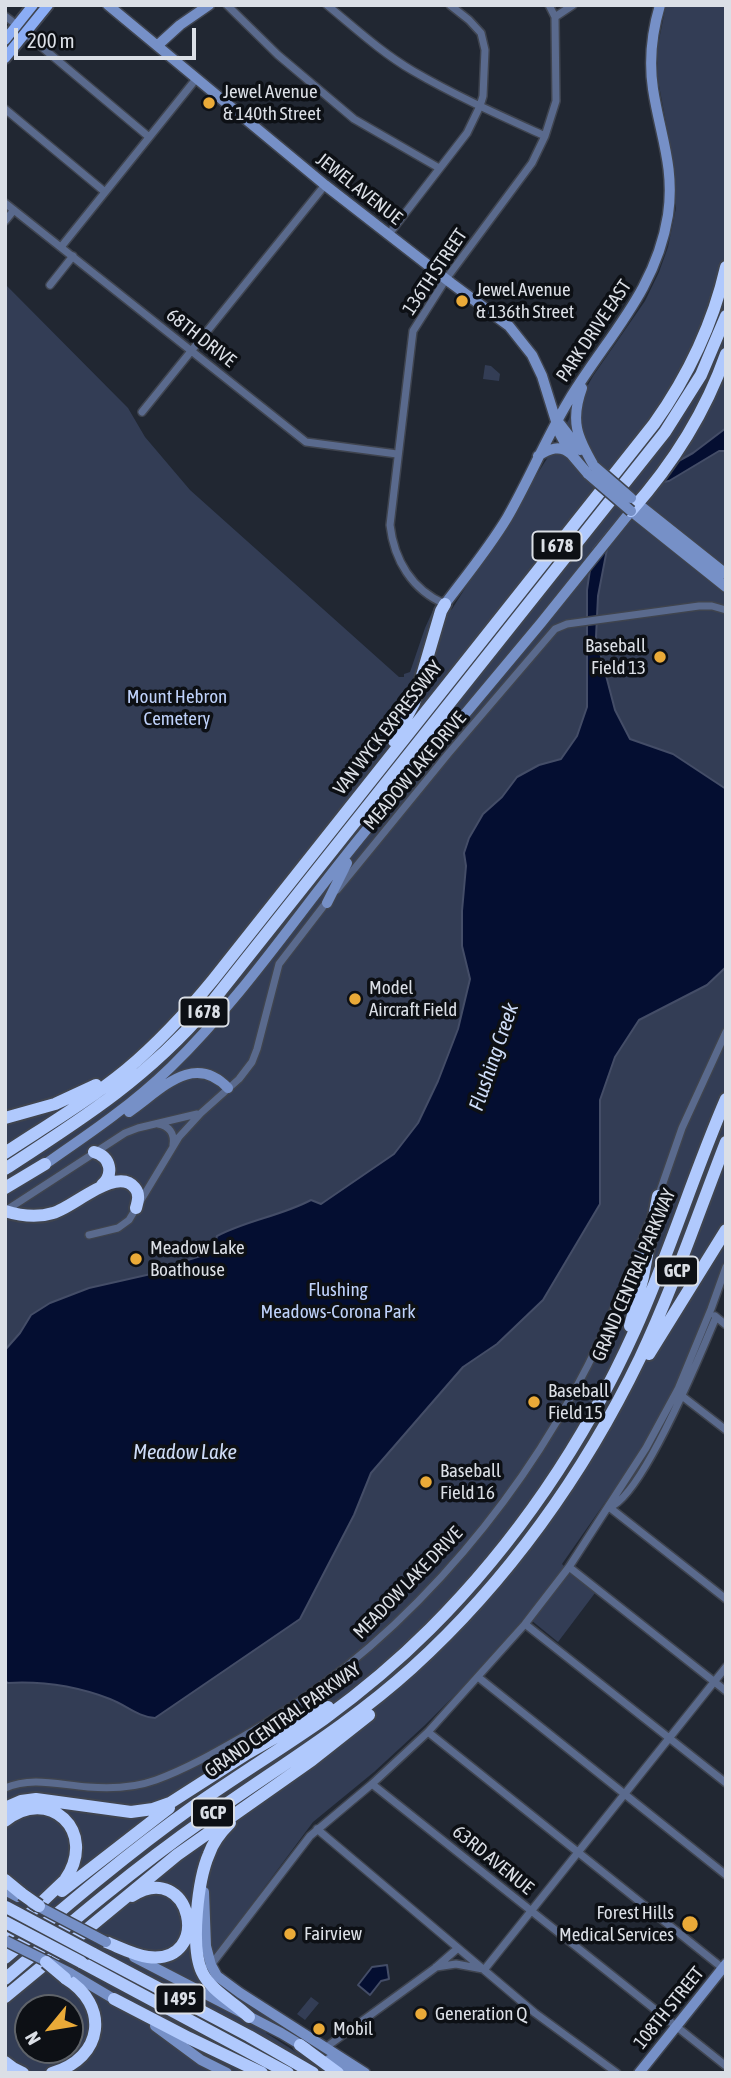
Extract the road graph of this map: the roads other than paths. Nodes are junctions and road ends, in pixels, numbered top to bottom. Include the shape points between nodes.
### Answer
1 (33, 5) edge
2 (48, 5) edge
3 (108, 5) edge
4 (209, 5) edge
5 (227, 5) edge
6 (327, 5) edge
7 (450, 5) edge
8 (549, 5) edge
9 (660, 5) edge
10 (569, 6) edge
11 (5, 16) edge
12 (555, 17) junction
13 (21, 29) junction
14 (5, 40) edge
15 (158, 46) junction
16 (5, 58) edge
17 (196, 79) junction
18 (480, 106) junction
19 (5, 109) edge
20 (545, 136) junction
21 (149, 137) junction
22 (439, 168) junction
23 (325, 185) junction
24 (105, 192) junction
25 (5, 203) edge
26 (14, 210) junction
27 (5, 221) edge
28 (389, 234) junction
29 (61, 247) junction
30 (73, 256) junction
31 (726, 267) edge
32 (446, 279) junction
33 (50, 285) dead end
34 (726, 316) edge
35 (192, 351) junction
36 (726, 354) edge
37 (589, 369) junction
38 (142, 412) dead end
39 (557, 421) junction
40 (397, 454) junction
41 (571, 454) junction
42 (538, 456) junction
43 (591, 470) junction
44 (634, 508) junction
45 (726, 574) edge
46 (551, 575) junction
47 (726, 587) edge
48 (445, 604) junction
49 (726, 610) edge
50 (352, 805) junction
51 (380, 814) junction
52 (362, 837) junction
53 (327, 903) junction
54 (726, 1032) edge
55 (127, 1069) junction
56 (228, 1088) junction
57 (726, 1097) edge
58 (201, 1112) junction
59 (5, 1118) edge
60 (155, 1124) junction
61 (94, 1131) junction
62 (726, 1142) edge
63 (171, 1149) junction
64 (94, 1152) junction
65 (5, 1153) edge
66 (45, 1164) joint
67 (5, 1169) edge
68 (102, 1186) junction
69 (5, 1190) edge
70 (658, 1196) junction
71 (136, 1208) junction
72 (5, 1211) edge
73 (726, 1230) edge
74 (89, 1235) dead end
75 (726, 1267) edge
76 (711, 1309) junction
77 (716, 1317) junction
78 (726, 1325) edge
79 (616, 1370) junction
80 (682, 1396) junction
81 (620, 1398) junction
82 (726, 1430) edge
83 (609, 1507) junction
84 (569, 1567) junction
85 (726, 1599) edge
86 (525, 1624) junction
87 (427, 1654) junction
88 (726, 1667) edge
89 (478, 1677) junction
90 (714, 1682) junction
91 (366, 1686) junction
92 (726, 1691) edge
93 (428, 1732) junction
94 (669, 1738) junction
95 (726, 1783) edge
96 (372, 1784) junction
97 (5, 1788) edge
98 (195, 1788) junction
99 (272, 1789) junction
100 (624, 1794) junction
101 (5, 1808) edge
102 (5, 1821) edge
103 (317, 1829) junction
104 (578, 1852) junction
105 (206, 1860) junction
106 (726, 1875) edge
107 (5, 1880) edge
108 (5, 1890) edge
109 (20, 1896) junction
110 (39, 1906) joint
111 (6, 1907) edge
112 (531, 1911) junction
113 (28, 1917) junction
114 (5, 1922) edge
115 (92, 1925) junction
116 (5, 1940) edge
117 (106, 1942) junction
118 (458, 1948) junction
119 (5, 1958) edge
120 (48, 1961) junction
121 (211, 1965) junction
122 (435, 1968) junction
123 (725, 1968) edge
124 (484, 1970) junction
125 (67, 1975) junction
126 (5, 1979) edge
127 (5, 1997) edge
128 (114, 1999) junction
129 (5, 2004) edge
130 (249, 2017) junction
131 (676, 2026) junction
132 (300, 2045) junction
133 (325, 2048) junction
134 (5, 2062) edge
135 (726, 2066) edge
136 (23, 2073) edge
137 (52, 2073) edge
138 (228, 2073) edge
139 (262, 2073) edge
140 (288, 2073) edge
141 (313, 2073) edge
142 (338, 2073) edge
143 (349, 2073) edge
144 (365, 2073) edge
145 (617, 2073) edge
146 (639, 2073) edge

1 - 13 main road
2 - 13 main road
3 - 15 street, JEWEL AVENUE
4 - 15 street
5 - 22 street via 354,119
6 - 18 street via 412,71
7 - 18 street via 481,33 485,50
8 - 12 street
9 - 37 street, PARK DRIVE EAST via 651,69 669,168 666,228 640,297
10 - 12 street
11 - 13 street
12 - 20 street, 136TH STREET via 556,101
13 - 14 main road
13 - 16 main road
13 - 21 street
15 - 17 street, JEWEL AVENUE
17 - 21 street
17 - 23 street, JEWEL AVENUE
18 - 20 street
18 - 22 street via 467,133
19 - 24 street
20 - 32 street, 136TH STREET via 532,163
21 - 24 street
22 - 28 street
23 - 28 street, JEWEL AVENUE
23 - 35 street
24 - 29 street
25 - 26 street, 68TH DRIVE
26 - 27 street
26 - 29 street, 68TH DRIVE
28 - 32 street, JEWEL AVENUE
29 - 30 street, 68TH DRIVE
30 - 33 street
30 - 35 street, 68TH DRIVE
31 - 50 highway, VAN WYCK EXPRESSWAY / I 678 via 703,338 664,410
32 - 39 street, JEWEL AVENUE via 504,321 522,340 539,369
32 - 40 street, 136TH STREET via 414,331
34 - 46 highway, VAN WYCK EXPRESSWAY / I 678 via 709,359 675,418
35 - 38 street
35 - 40 street, 68TH DRIVE via 306,442
36 - 44 highway via 697,421
37 - 39 street, PARK DRIVE EAST
37 - 43 street via 575,422
39 - 41 street, JEWEL AVENUE
39 - 42 street, PARK DRIVE EAST
39 - 43 street, JEWEL AVENUE
40 - 48 street, 136TH STREET via 392,544 415,583
41 - 42 street via 556,448
41 - 43 street, JEWEL AVENUE
42 - 48 street, PARK DRIVE EAST via 506,518
43 - 44 street, JEWEL AVENUE, bridge
44 - 45 street, JEWEL AVENUE
44 - 47 street, JEWEL AVENUE
44 - 51 street
46 - 51 highway
46 - 67 highway, VAN WYCK EXPRESSWAY / I 678 via 198,1019 123,1090
48 - 50 highway via 410,712
49 - 53 street, MEADOW LAKE DRIVE via 705,606 563,625 549,635
50 - 55 highway, VAN WYCK EXPRESSWAY / I 678 via 198,998
51 - 52 street
52 - 53 street
52 - 61 street via 205,1032 147,1090
53 - 56 street, MEADOW LAKE DRIVE via 279,964 255,1056
54 - 70 street, MEADOW LAKE DRIVE via 682,1128
55 - 59 highway via 65,1100
55 - 65 highway, VAN WYCK EXPRESSWAY / I 678
56 - 58 street, MEADOW LAKE DRIVE
56 - 61 street via 211,1074 184,1075
57 - 79 highway, GRAND CENTRAL PARKWAY / GCP via 653,1289
58 - 60 street
58 - 63 street, MEADOW LAKE DRIVE
60 - 63 street via 172,1132
60 - 64 street via 131,1130
61 - 66 street
62 - 81 highway, GRAND CENTRAL PARKWAY / GCP via 662,1307
63 - 71 street, MEADOW LAKE DRIVE
64 - 68 highway via 105,1157 109,1167
64 - 72 street
66 - 69 highway
68 - 71 highway via 120,1181 132,1185 138,1196
68 - 72 highway via 73,1205 44,1216
70 - 79 highway via 640,1290
70 - 97 street, MEADOW LAKE DRIVE via 613,1313 540,1447 488,1521 400,1619 306,1698 179,1771 110,1789 26,1781
71 - 74 street, MEADOW LAKE DRIVE via 124,1224
73 - 81 highway
75 - 76 street
76 - 77 street
76 - 83 street via 678,1389
77 - 78 street
77 - 80 street
79 - 91 highway, GRAND CENTRAL PARKWAY / GCP via 570,1451 504,1546 431,1627
80 - 82 street
80 - 83 street via 628,1493
81 - 87 highway, GRAND CENTRAL PARKWAY / GCP via 530,1538 474,1607
83 - 84 street
83 - 85 street
84 - 86 street
84 - 90 street
86 - 89 street
86 - 94 street
87 - 99 highway via 376,1709
87 - 126 highway, GRAND CENTRAL PARKWAY / GCP via 341,1726 152,1857
88 - 90 street
89 - 93 street
89 - 100 street
90 - 92 street
90 - 94 street
91 - 98 highway
91 - 119 highway, GRAND CENTRAL PARKWAY / GCP via 150,1839
93 - 96 street
93 - 104 street
94 - 95 street
94 - 100 street
96 - 103 street
96 - 112 street, 63RD AVENUE
98 - 101 highway via 142,1812 36,1799
98 - 113 highway
99 - 105 highway via 223,1831
99 - 115 highway via 190,1845
100 - 104 street
100 - 106 street
102 - 113 highway via 23,1810 43,1809 66,1822 76,1841 69,1875
103 - 118 street
103 - 121 street
104 - 112 street
104 - 123 street
105 - 121 street via 204,1920
105 - 130 highway via 196,1933 198,1959 213,1987
107 - 109 highway
108 - 109 street
109 - 110 highway, bridge
110 - 117 street, bridge
111 - 141 highway, I 495, bridge
112 - 124 street
112 - 131 street, 63RD AVENUE
113 - 116 highway
114 - 140 highway, I 495, bridge
115 - 117 highway via 149,1889 170,1892 186,1908 188,1933 170,1954 143,1956
115 - 120 highway
116 - 120 street, bridge
117 - 130 street
118 - 122 street
118 - 124 street
120 - 125 highway, bridge
120 - 127 highway
120 - 129 highway
121 - 133 street via 227,1984
122 - 124 street via 456,1964
122 - 133 street
123 - 131 street, 108TH STREET
124 - 145 street
125 - 128 street
125 - 137 highway via 90,2002 96,2031 82,2056
128 - 138 street via 201,2060
128 - 139 highway
130 - 132 street
131 - 135 street, 63RD AVENUE
131 - 146 street, 108TH STREET
132 - 142 highway
132 - 143 street
133 - 144 street
134 - 136 highway

